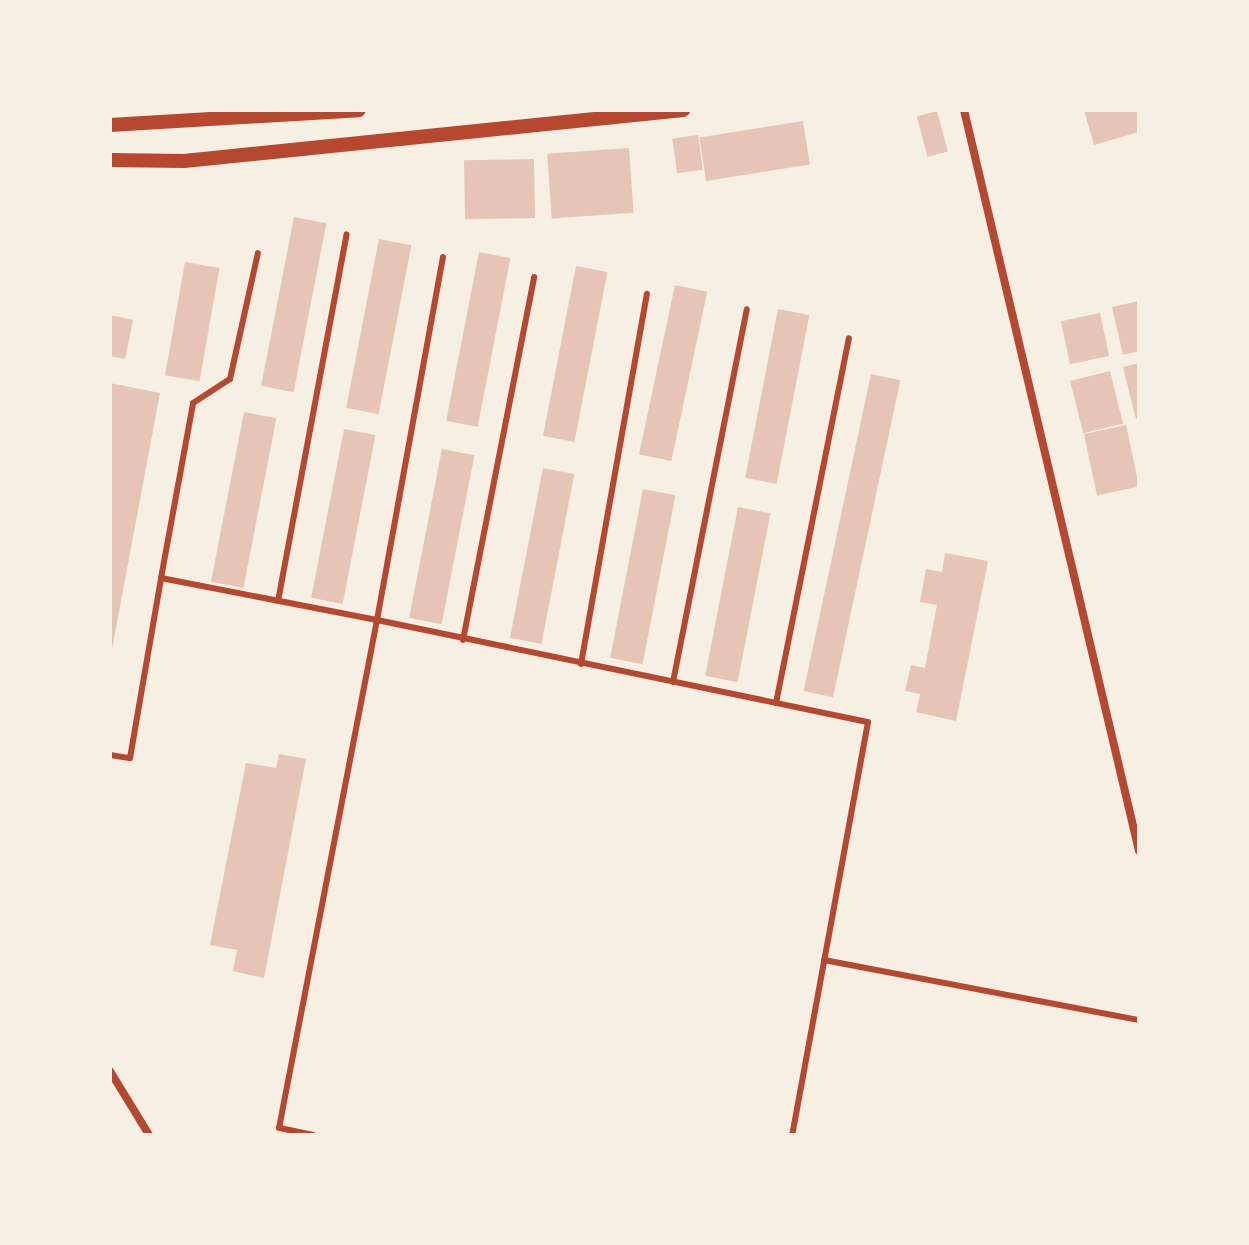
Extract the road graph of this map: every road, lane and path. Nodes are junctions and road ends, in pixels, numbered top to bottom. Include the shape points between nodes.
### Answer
1 (359, 110) edge
2 (683, 110) edge
3 (964, 110) edge
4 (648, 113) edge
5 (110, 125) edge
6 (110, 160) edge
7 (347, 234) dead end
8 (258, 253) dead end
9 (443, 257) dead end
10 (534, 277) dead end
11 (647, 294) dead end
12 (747, 309) dead end
13 (849, 338) dead end
14 (161, 578) junction
15 (278, 601) junction
16 (377, 620) junction
17 (463, 640) junction
18 (581, 664) junction
19 (673, 682) junction
20 (776, 703) junction
21 (110, 755) edge
22 (1139, 851) edge
23 (824, 960) junction
24 (1139, 1013) edge
25 (1126, 1015) junction
26 (1139, 1020) edge
27 (110, 1071) edge
28 (149, 1135) edge
29 (313, 1135) edge
30 (792, 1135) edge

1 - 5 street
2 - 4 street
3 - 22 street
4 - 6 street via 184,161
7 - 15 lane
8 - 14 lane via 230,379 193,403
9 - 16 lane
10 - 17 lane
11 - 18 lane
12 - 19 lane
13 - 20 lane
14 - 15 lane
14 - 21 lane via 130,758
15 - 16 lane
16 - 17 lane
16 - 29 lane via 279,1128
17 - 18 lane
18 - 19 lane
19 - 20 lane
20 - 23 lane via 868,722
23 - 25 lane
23 - 30 lane
24 - 25 lane
25 - 26 lane
27 - 28 street

